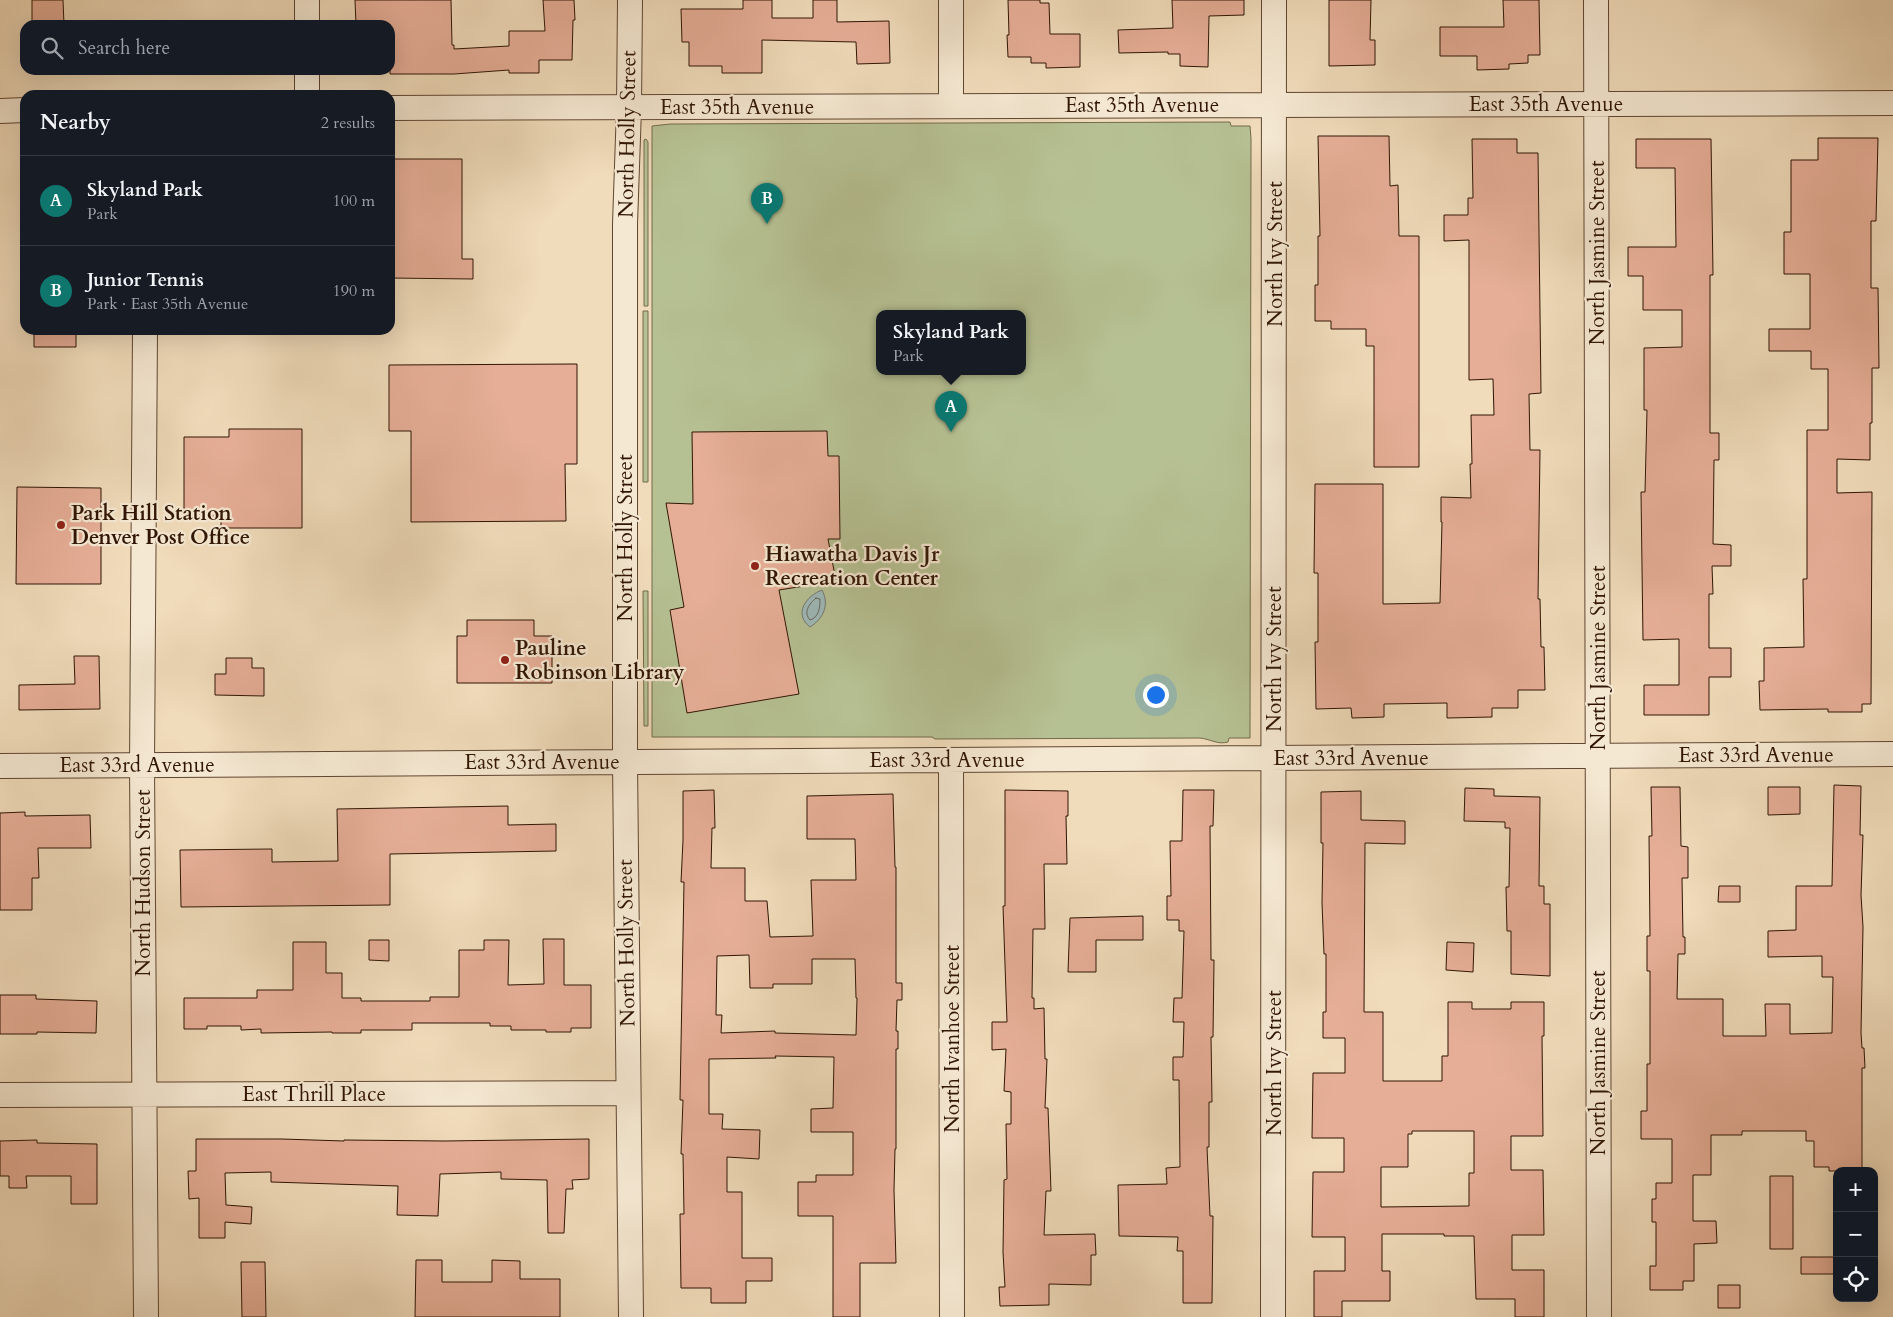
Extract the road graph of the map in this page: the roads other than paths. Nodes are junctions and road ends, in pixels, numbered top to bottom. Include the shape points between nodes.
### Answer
1 (307, 0) edge
2 (630, 0) edge
3 (951, 0) edge
4 (1274, 0) edge
5 (1596, 0) edge
6 (307, 20) edge
7 (307, 75) edge
8 (307, 90) edge
9 (1893, 103) edge
10 (1596, 104) junction
11 (1274, 105) junction
12 (951, 106) junction
13 (395, 108) edge
14 (630, 108) junction
15 (20, 110) edge
16 (0, 111) edge
17 (145, 335) edge
18 (1893, 754) edge
19 (1598, 756) junction
20 (1274, 758) junction
21 (951, 760) junction
22 (625, 762) junction
23 (142, 765) junction
24 (0, 766) edge
25 (628, 1093) junction
26 (0, 1095) edge
27 (143, 1095) junction
28 (146, 1317) edge
29 (631, 1317) edge
30 (952, 1317) edge
31 (1273, 1317) edge
32 (1599, 1317) edge

1 - 6 street
2 - 14 street, North Holly Street
3 - 12 street
4 - 11 street, North Ivy Street
5 - 10 street, North Jasmine Street
7 - 8 street
9 - 10 street, East 35th Avenue
10 - 11 street, East 35th Avenue
10 - 19 street, North Jasmine Street
11 - 12 street, East 35th Avenue
11 - 20 street, North Ivy Street
12 - 14 street, East 35th Avenue
13 - 14 street, East 35th Avenue
14 - 22 street, North Holly Street via 625,224
15 - 16 street
17 - 23 street, North Hudson Street
18 - 19 street, East 33rd Avenue
19 - 20 street, East 33rd Avenue
19 - 32 street, North Jasmine Street
20 - 21 street, East 33rd Avenue
20 - 31 street, North Ivy Street
21 - 22 street, East 33rd Avenue
21 - 30 street, North Ivanhoe Street
22 - 23 street, East 33rd Avenue
22 - 25 street, North Holly Street
23 - 24 street, East 33rd Avenue
23 - 27 street, North Hudson Street
25 - 27 street, East Thrill Place
25 - 29 street, North Holly Street
26 - 27 street, East Thrill Place
27 - 28 street, North Hudson Street

